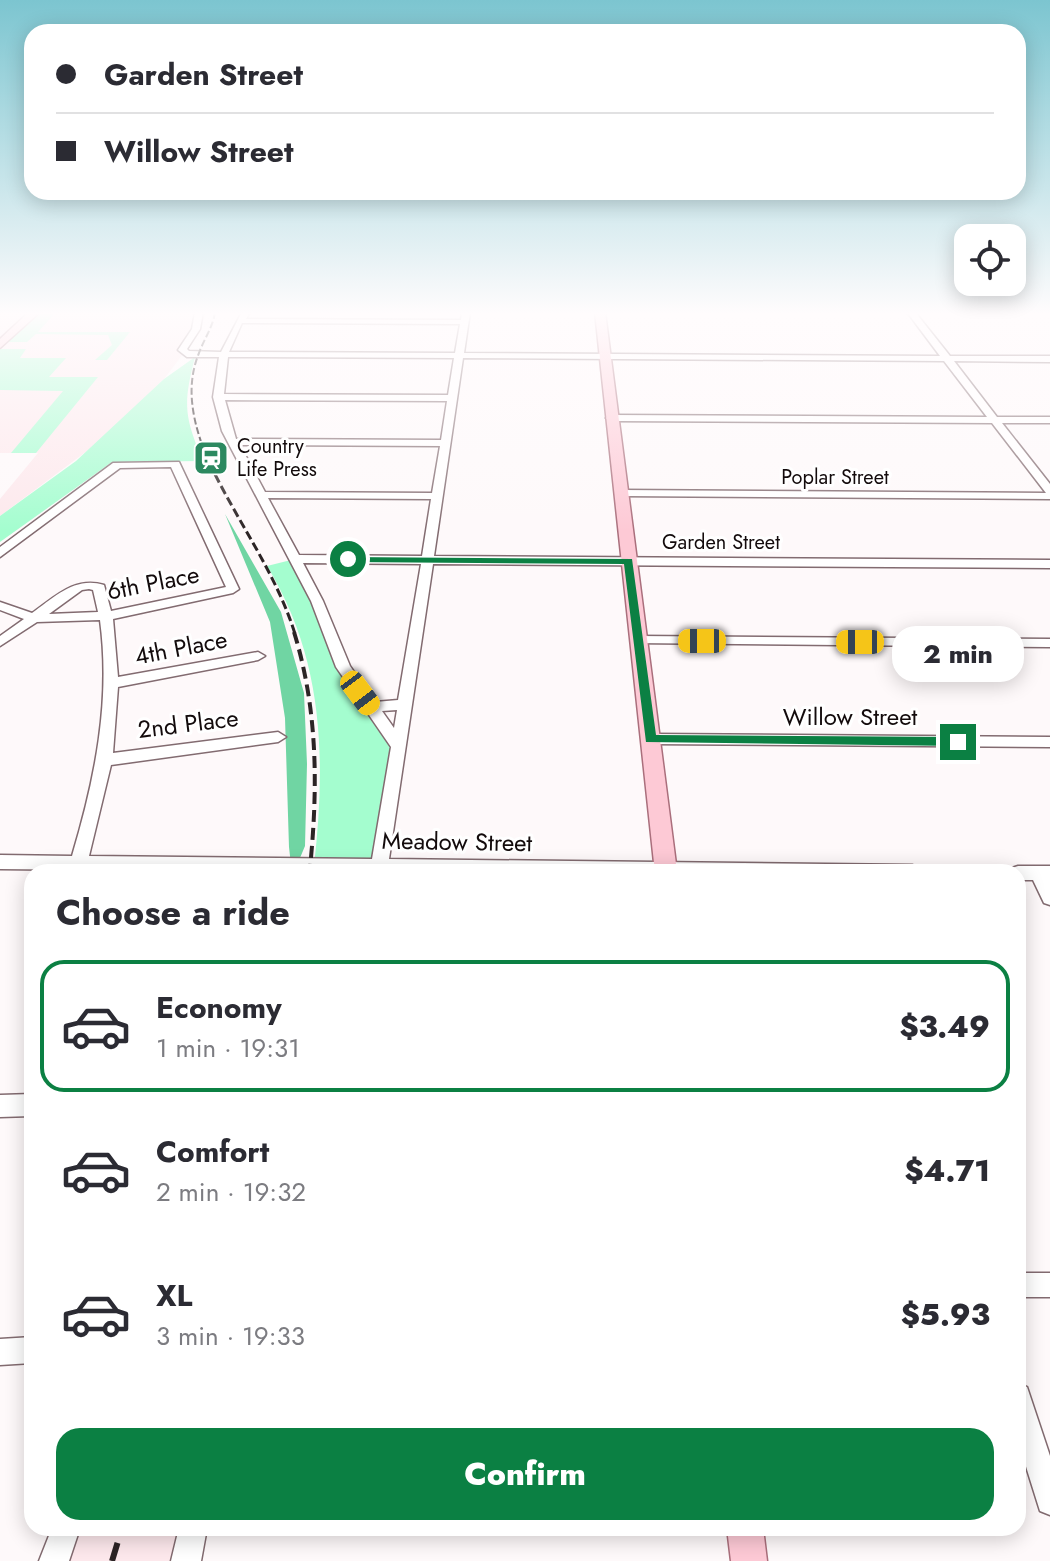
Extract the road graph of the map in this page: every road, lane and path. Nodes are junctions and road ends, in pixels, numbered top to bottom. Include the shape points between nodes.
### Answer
1 (218, 385) edge
2 (455, 385) edge
3 (607, 385) edge
4 (967, 385) edge
5 (218, 397) junction
6 (453, 398) junction
7 (611, 418) junction
8 (994, 419) junction
9 (1050, 420) edge
10 (232, 442) junction
11 (446, 443) junction
12 (621, 493) junction
13 (1050, 494) edge
14 (260, 495) junction
15 (438, 496) junction
16 (0, 553) edge
17 (295, 559) junction
18 (428, 560) junction
19 (629, 561) junction
20 (1050, 564) edge
21 (0, 606) edge
22 (107, 616) junction
23 (34, 618) junction
24 (638, 640) junction
25 (0, 642) edge
26 (1050, 643) edge
27 (258, 656) dead end
28 (112, 683) junction
29 (404, 705) junction
30 (370, 707) junction
31 (278, 737) dead end
32 (650, 739) junction
33 (1050, 742) edge
34 (399, 747) junction
35 (104, 760) junction
36 (0, 862) edge
37 (79, 862) junction
38 (380, 864) joint
39 (665, 864) edge
40 (1044, 873) edge
41 (1050, 898) edge
42 (24, 1105) edge
43 (0, 1106) edge
44 (1026, 1285) edge
45 (1050, 1285) edge
46 (24, 1350) edge
47 (0, 1352) edge
48 (1026, 1422) edge
49 (1050, 1501) edge
50 (63, 1536) edge
51 (191, 1536) edge
52 (746, 1536) edge
53 (54, 1561) edge
54 (186, 1561) edge
55 (749, 1561) edge

1 - 5 street
2 - 6 street
3 - 7 main road
4 - 8 street
5 - 6 street
5 - 10 street
6 - 11 street
7 - 8 street
7 - 12 main road
8 - 9 street
8 - 13 street
10 - 11 street
10 - 14 street
11 - 15 street
12 - 13 street, Poplar Street
12 - 19 main road
14 - 15 street
14 - 17 street
15 - 18 street
16 - 22 street, 6th Place via 117,465 175,464 233,589
17 - 18 street, Garden Street
17 - 30 street via 343,667
18 - 19 street, Garden Street
18 - 29 street
19 - 20 street, Garden Street
19 - 24 main road
21 - 23 street
22 - 23 street, 6th Place
22 - 23 street via 99,588 85,585
22 - 28 street
23 - 25 street
24 - 26 street
24 - 32 main road
27 - 28 street, 4th Place
28 - 35 street
29 - 30 street
29 - 34 street
30 - 34 street
31 - 35 street, 2nd Place
32 - 33 street, Willow Street
32 - 39 main road
34 - 38 street
35 - 37 street
36 - 37 street, Meadow Street
37 - 38 street, Meadow Street
40 - 41 street
42 - 43 street
44 - 45 street
46 - 47 street
48 - 49 street
50 - 53 street
51 - 54 street
52 - 55 main road

